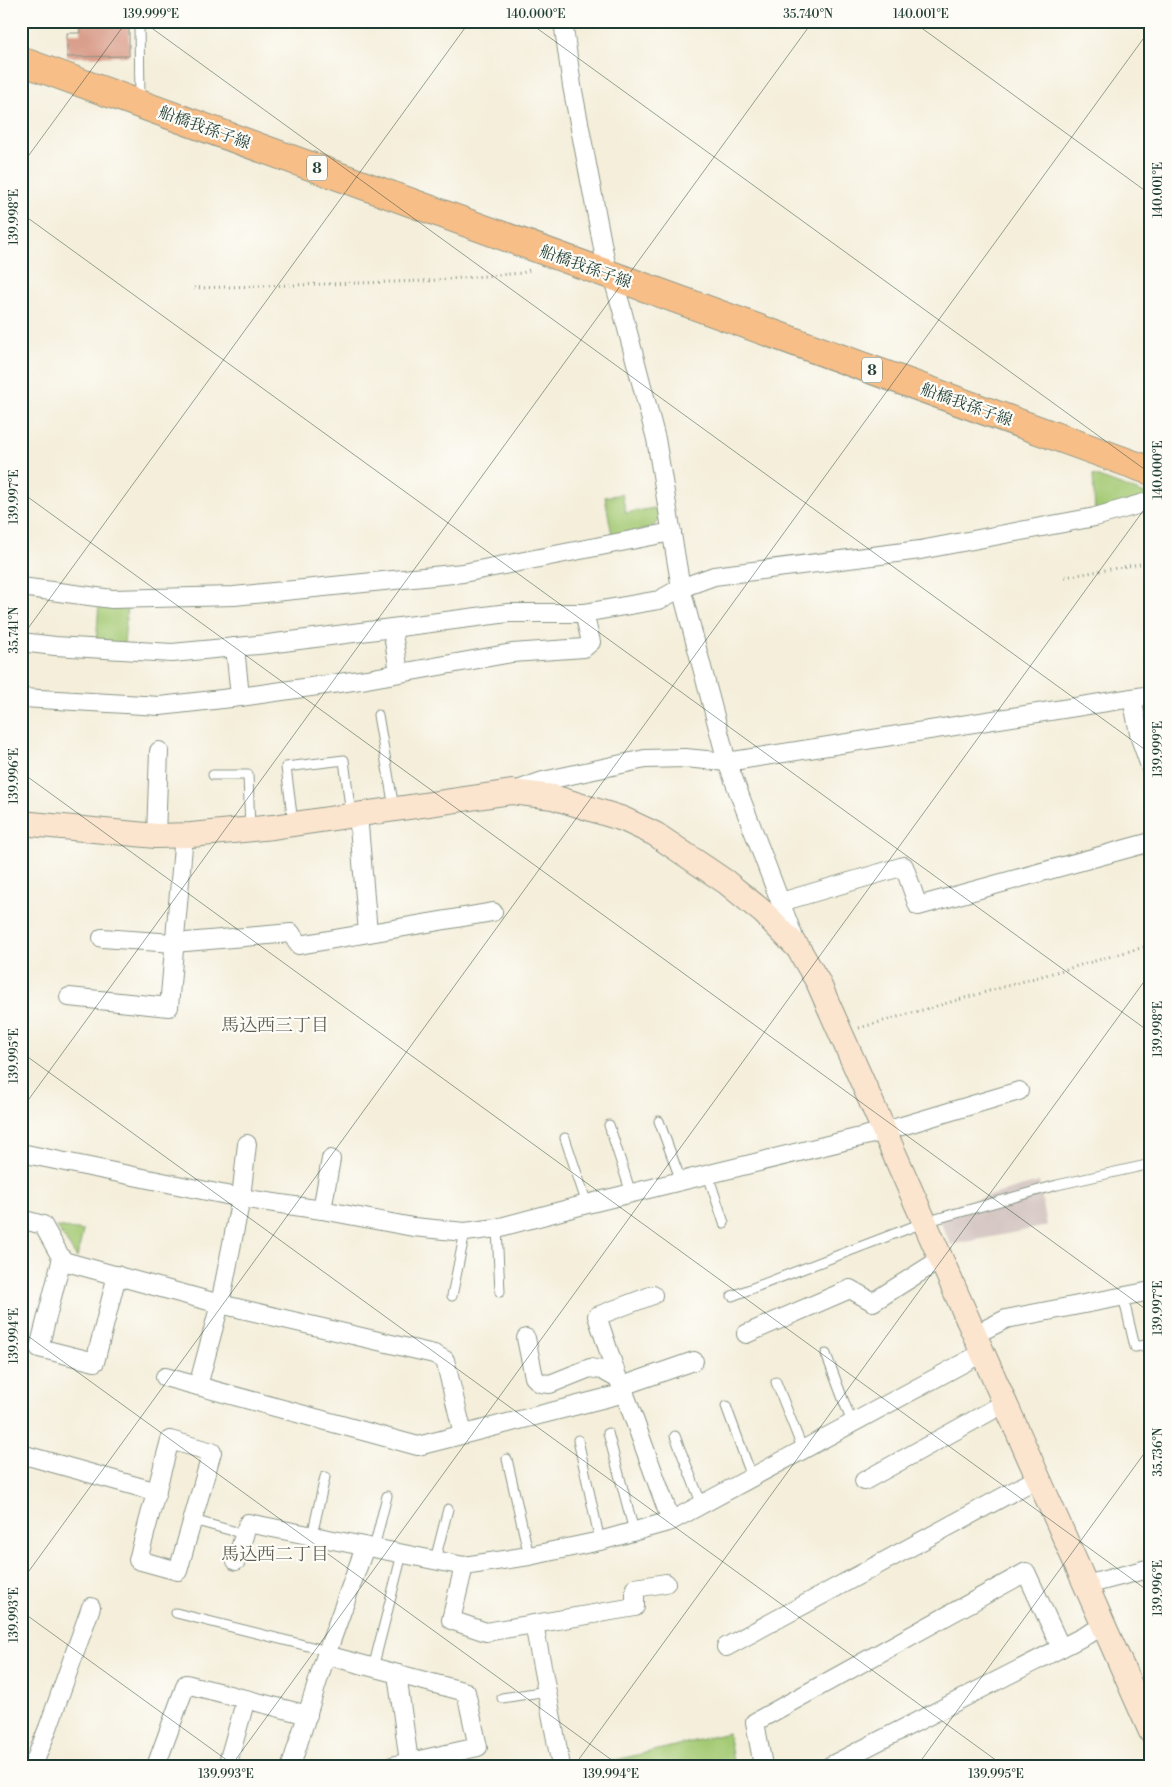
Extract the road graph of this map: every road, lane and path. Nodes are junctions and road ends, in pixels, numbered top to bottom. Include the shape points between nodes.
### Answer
1 (563, 21) edge
2 (139, 23) dead end
3 (21, 60) edge
4 (141, 104) junction
5 (560, 256) junction
6 (612, 276) junction
7 (194, 288) dead end
8 (1151, 471) edge
9 (1151, 501) edge
10 (672, 532) junction
11 (1151, 562) edge
12 (1065, 578) dead end
13 (21, 587) edge
14 (681, 588) junction
15 (584, 613) junction
16 (392, 628) junction
17 (21, 642) edge
18 (236, 647) junction
19 (400, 672) junction
20 (1151, 695) edge
21 (240, 696) junction
22 (23, 698) dead end
23 (1132, 698) junction
24 (378, 715) dead end
25 (159, 751) dead end
26 (727, 762) junction
27 (1151, 769) edge
28 (213, 775) dead end
29 (512, 792) junction
30 (394, 808) junction
31 (355, 814) junction
32 (21, 823) edge
33 (293, 824) junction
34 (250, 829) junction
35 (184, 835) junction
36 (156, 836) junction
37 (1151, 842) edge
38 (781, 902) junction
39 (493, 912) dead end
40 (368, 933) junction
41 (102, 938) dead end
42 (174, 943) junction
43 (1151, 945) edge
44 (798, 948) junction
45 (69, 997) dead end
46 (841, 1033) junction
47 (1018, 1091) dead end
48 (659, 1121) dead end
49 (609, 1126) dead end
50 (885, 1131) junction
51 (565, 1138) dead end
52 (247, 1144) dead end
53 (21, 1153) edge
54 (331, 1159) dead end
55 (1151, 1164) edge
56 (708, 1174) junction
57 (681, 1181) junction
58 (631, 1193) junction
59 (241, 1198) junction
60 (587, 1204) junction
61 (322, 1210) junction
62 (21, 1219) edge
63 (925, 1222) junction
64 (724, 1223) dead end
65 (497, 1228) junction
66 (464, 1232) junction
67 (62, 1258) junction
68 (941, 1259) junction
69 (117, 1275) junction
70 (1151, 1291) edge
71 (500, 1292) dead end
72 (653, 1295) dead end
73 (452, 1296) dead end
74 (732, 1296) dead end
75 (1123, 1296) junction
76 (220, 1304) junction
77 (746, 1334) dead end
78 (526, 1338) dead end
79 (978, 1344) junction
80 (1151, 1344) edge
81 (826, 1354) dead end
82 (694, 1361) dead end
83 (165, 1377) dead end
84 (776, 1382) dead end
85 (198, 1386) junction
86 (622, 1386) junction
87 (1005, 1403) junction
88 (726, 1406) dead end
89 (852, 1423) junction
90 (608, 1433) dead end
91 (464, 1434) junction
92 (675, 1436) dead end
93 (578, 1440) dead end
94 (802, 1450) junction
95 (21, 1454) edge
96 (508, 1459) dead end
97 (752, 1477) junction
98 (326, 1478) dead end
99 (1038, 1478) junction
100 (864, 1481) dead end
101 (157, 1492) junction
102 (387, 1496) dead end
103 (702, 1505) junction
104 (448, 1510) dead end
105 (193, 1520) junction
106 (672, 1521) junction
107 (634, 1531) junction
108 (244, 1534) junction
109 (312, 1536) junction
110 (600, 1541) junction
111 (369, 1548) junction
112 (402, 1554) junction
113 (529, 1556) junction
114 (435, 1560) junction
115 (236, 1561) dead end
116 (464, 1566) junction
117 (1151, 1568) edge
118 (666, 1583) dead end
119 (1086, 1585) junction
120 (91, 1607) dead end
121 (176, 1613) dead end
122 (534, 1624) junction
123 (1104, 1626) junction
124 (726, 1647) dead end
125 (1061, 1648) junction
126 (327, 1653) junction
127 (373, 1668) junction
128 (397, 1674) junction
129 (547, 1691) junction
130 (502, 1698) dead end
131 (246, 1699) junction
132 (308, 1715) junction
133 (1151, 1732) edge
134 (408, 1763) edge
135 (32, 1766) edge
136 (156, 1766) edge
137 (227, 1766) edge
138 (291, 1766) edge
139 (561, 1766) edge
140 (763, 1766) edge
141 (830, 1766) edge

1 - 6 street via 606,264
2 - 4 lane
3 - 4 main road, 船橋我孫子線 / 8
4 - 5 main road, 船橋我孫子線 / 8
5 - 6 main road, 船橋我孫子線 / 8
5 - 7 path via 522,273 512,274 425,281
6 - 8 main road, 船橋我孫子線 / 8
6 - 10 street via 656,439
9 - 14 street via 1095,517 920,550 714,576
10 - 13 street via 463,573 234,596 112,599
10 - 14 street
11 - 12 path
14 - 15 street via 659,600
14 - 26 street
15 - 16 street via 508,613
15 - 19 street via 591,642 584,648 512,653
16 - 18 street
16 - 19 street
17 - 18 street via 172,653
18 - 21 street
19 - 21 street
20 - 23 street
21 - 22 street via 160,706
23 - 26 street
23 - 27 street via 1140,738
24 - 30 lane
25 - 36 street
26 - 29 street via 645,759 543,781
26 - 38 street
28 - 34 lane via 248,775
29 - 30 street
29 - 44 street via 553,796 587,806 654,834 726,882 764,913
30 - 31 street
31 - 33 street
31 - 33 lane via 344,760 286,767
31 - 40 street
32 - 36 street
33 - 34 street
34 - 35 street
35 - 36 street
35 - 42 street
37 - 38 street via 918,906 904,866
38 - 44 street
39 - 40 street
40 - 42 street via 298,945 291,933
41 - 42 street
42 - 45 street via 169,1007
43 - 46 path
44 - 46 street
46 - 50 street
47 - 50 street
48 - 57 lane
49 - 58 lane
50 - 56 street
50 - 63 street
51 - 60 lane
52 - 59 street
53 - 59 street
54 - 61 street
55 - 63 lane via 1057,1185
56 - 57 street
56 - 64 lane
57 - 58 street
58 - 60 street
59 - 61 street
59 - 76 street
60 - 65 street
61 - 66 street via 413,1227
62 - 67 street via 43,1225
63 - 68 street
63 - 74 lane
65 - 66 street
65 - 71 lane
66 - 73 lane
67 - 69 street via 63,1261
67 - 69 street via 39,1348 95,1362
68 - 77 street via 873,1302 850,1289
68 - 79 street
69 - 76 street
70 - 75 street
72 - 86 street via 597,1316
75 - 79 street via 1006,1319
75 - 80 lane via 1135,1347
76 - 85 street
76 - 91 street via 434,1354 445,1360
78 - 86 street via 534,1377 540,1383 550,1384 590,1368 602,1370
79 - 87 street
79 - 89 street
81 - 89 lane
82 - 86 street
83 - 85 street
84 - 94 lane
85 - 91 street via 418,1446
86 - 91 street
86 - 106 street
87 - 99 street
87 - 100 street
88 - 97 lane
89 - 94 street
90 - 107 lane
92 - 103 lane
93 - 110 lane
94 - 97 street
95 - 101 street
96 - 113 lane
97 - 103 street
98 - 109 lane
99 - 119 street
99 - 124 street
101 - 105 street via 138,1560 178,1571
101 - 105 street via 170,1440 212,1452
102 - 111 lane
103 - 106 street
104 - 114 lane
105 - 108 lane
106 - 107 street
107 - 110 street
108 - 109 street via 248,1523
108 - 115 street
109 - 111 street
110 - 113 street
111 - 112 street
111 - 126 street
112 - 114 street
112 - 127 lane
113 - 116 street
114 - 116 street
116 - 122 street via 451,1620 486,1632
117 - 119 street
118 - 122 street via 636,1588 635,1607
119 - 123 street
120 - 135 street
121 - 126 lane
122 - 129 street
123 - 125 street
123 - 133 street
125 - 140 street via 1026,1572 754,1722
125 - 141 street
126 - 127 street
126 - 132 street
127 - 128 street
128 - 134 street
128 - 134 street via 466,1692 478,1747
129 - 130 lane
129 - 139 street
131 - 132 street
131 - 136 street via 186,1684
131 - 137 street
132 - 138 street

